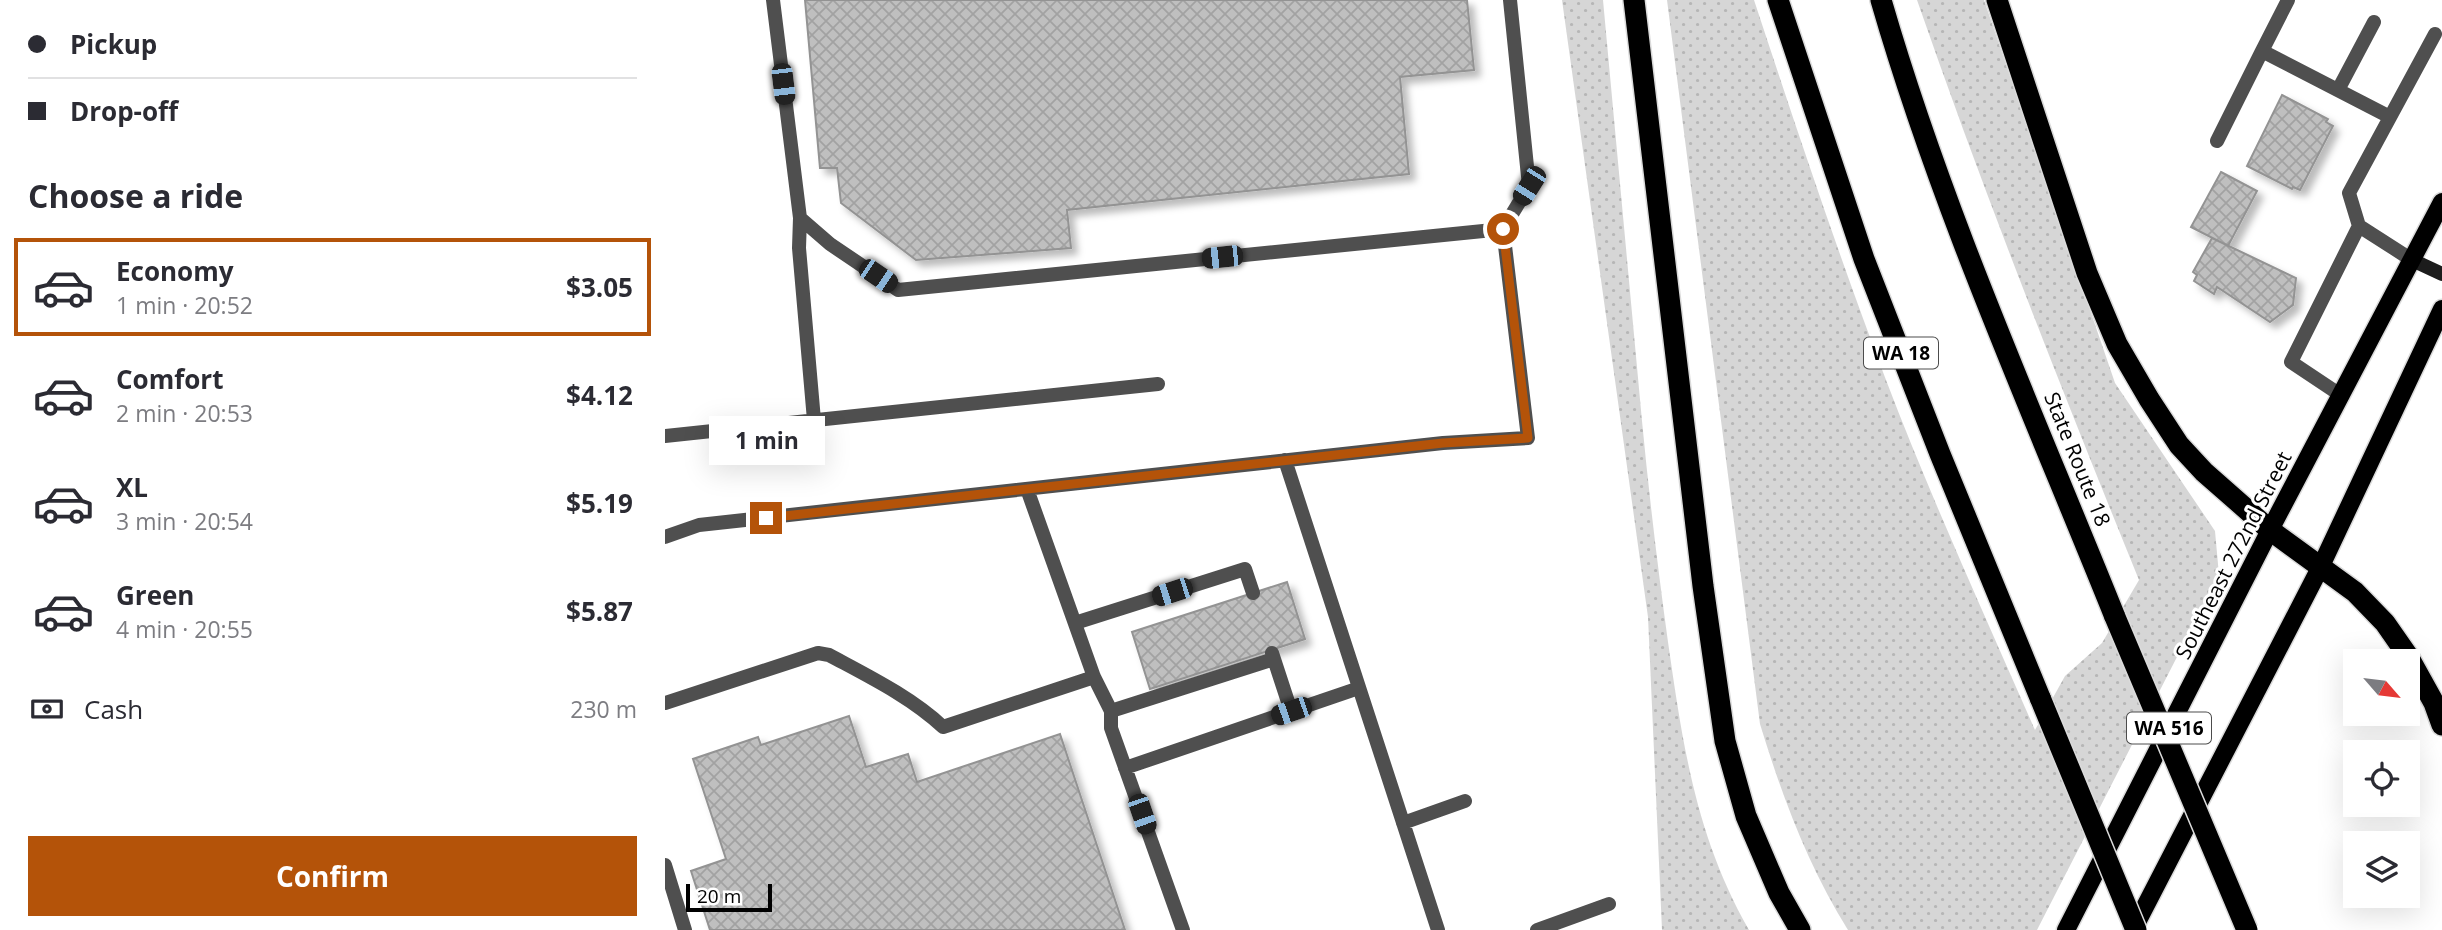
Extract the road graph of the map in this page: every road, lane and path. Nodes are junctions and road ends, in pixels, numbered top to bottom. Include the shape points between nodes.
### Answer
1 (773, 0) edge
2 (1510, 0) edge
3 (1634, 0) edge
4 (1779, 0) edge
5 (1881, 0) edge
6 (1997, 0) edge
7 (2288, 0) edge
8 (2374, 22) dead end
9 (2435, 34) dead end
10 (2262, 51) junction
11 (2338, 90) junction
12 (2390, 117) junction
13 (2217, 141) dead end
14 (2442, 202) edge
15 (800, 218) junction
16 (2360, 226) junction
17 (1503, 229) junction
18 (2412, 260) junction
19 (2442, 274) edge
20 (2442, 309) edge
21 (1159, 384) dead end
22 (2342, 396) junction
23 (814, 420) junction
24 (665, 436) edge
25 (1285, 460) junction
26 (1027, 489) junction
27 (2270, 530) junction
28 (665, 537) edge
29 (2321, 565) junction
30 (1253, 593) dead end
31 (1075, 623) junction
32 (1094, 677) junction
33 (1359, 688) junction
34 (665, 703) edge
35 (1111, 711) junction
36 (1291, 711) junction
37 (2442, 725) edge
38 (1125, 768) junction
39 (1465, 801) dead end
40 (1403, 823) junction
41 (665, 865) edge
42 (1609, 904) dead end
43 (685, 930) edge
44 (1183, 930) edge
45 (1438, 930) edge
46 (1537, 930) edge
47 (1800, 930) edge
48 (2066, 930) edge
49 (2134, 930) edge
50 (2246, 930) edge

1 - 15 lane
2 - 17 lane via 1529,186
3 - 47 highway via 1725,741 1747,816
4 - 49 highway, WA 18, bridge via 1864,259
5 - 50 highway, State Route 18, bridge via 1968,254
6 - 27 highway via 2087,272 2117,344 2179,445
7 - 10 lane
8 - 11 lane
9 - 12 lane
10 - 11 lane
10 - 13 lane
11 - 12 lane
12 - 16 lane via 2349,193
14 - 18 main road, Southeast 272nd Street / WA 516
15 - 17 lane via 898,290
15 - 23 lane
16 - 18 lane
16 - 22 lane via 2291,362
17 - 25 lane via 1528,438
18 - 19 street
18 - 22 main road, Southeast 272nd Street / WA 516
20 - 29 main road, WA 516
21 - 23 lane
22 - 27 main road, Southeast 272nd Street / WA 516
23 - 24 lane
25 - 26 lane
25 - 33 lane
26 - 28 lane via 699,525
26 - 31 lane
27 - 29 highway
27 - 48 main road, Southeast 272nd Street / WA 516
29 - 37 highway via 2385,623 2434,703
29 - 49 main road, WA 516
30 - 31 lane via 1245,569
31 - 32 lane
32 - 34 lane via 943,727 871,678 818,653
32 - 35 lane
33 - 36 lane
33 - 40 lane
35 - 36 lane via 1272,655
35 - 38 lane via 1111,728
36 - 38 lane
38 - 44 lane
39 - 40 lane
40 - 45 lane
41 - 43 lane
42 - 46 lane

